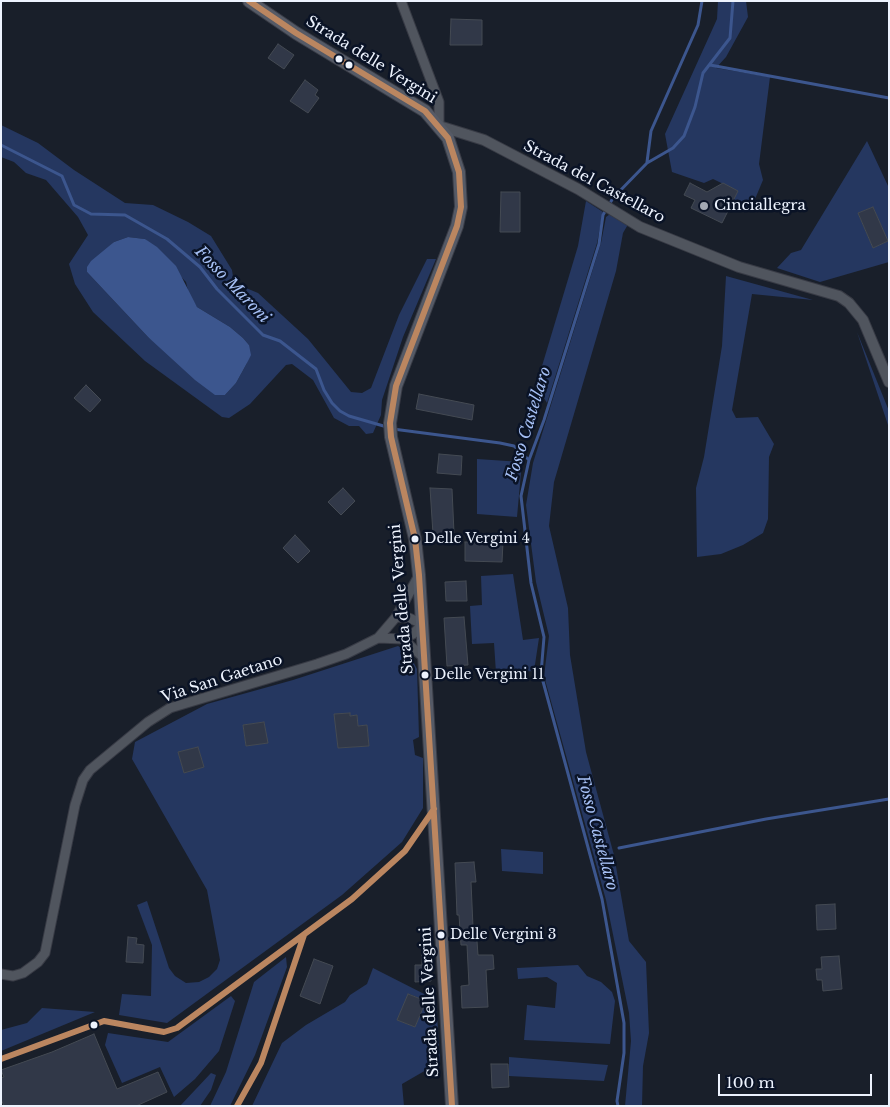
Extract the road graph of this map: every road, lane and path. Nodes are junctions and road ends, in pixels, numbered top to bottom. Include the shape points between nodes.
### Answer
1 (249, 1) edge
2 (401, 1) edge
3 (439, 126) junction
4 (889, 382) edge
5 (419, 575) junction
6 (396, 617) junction
7 (423, 624) junction
8 (378, 638) junction
9 (403, 639) junction
10 (425, 659) junction
11 (1, 974) edge
12 (452, 1106) edge

1 - 3 main road, Strada delle Vergini via 296,33 409,99
2 - 3 street via 439,102
3 - 4 street, Strada del Castellaro via 484,140 640,227 739,267 839,296 858,311
3 - 5 main road, Strada delle Vergini via 455,157 461,207 453,243 405,361 391,410 391,437 409,509
5 - 6 street, Via San Gaetano
5 - 7 main road, Strada delle Vergini
6 - 7 street
6 - 8 street, Via San Gaetano
7 - 9 street
7 - 10 main road, Strada delle Vergini
8 - 9 street, Via San Gaetano
8 - 11 street, Via San Gaetano via 317,664 170,708 90,770 75,804 45,953 23,973 13,976
9 - 10 street
10 - 12 main road, Strada delle Vergini

